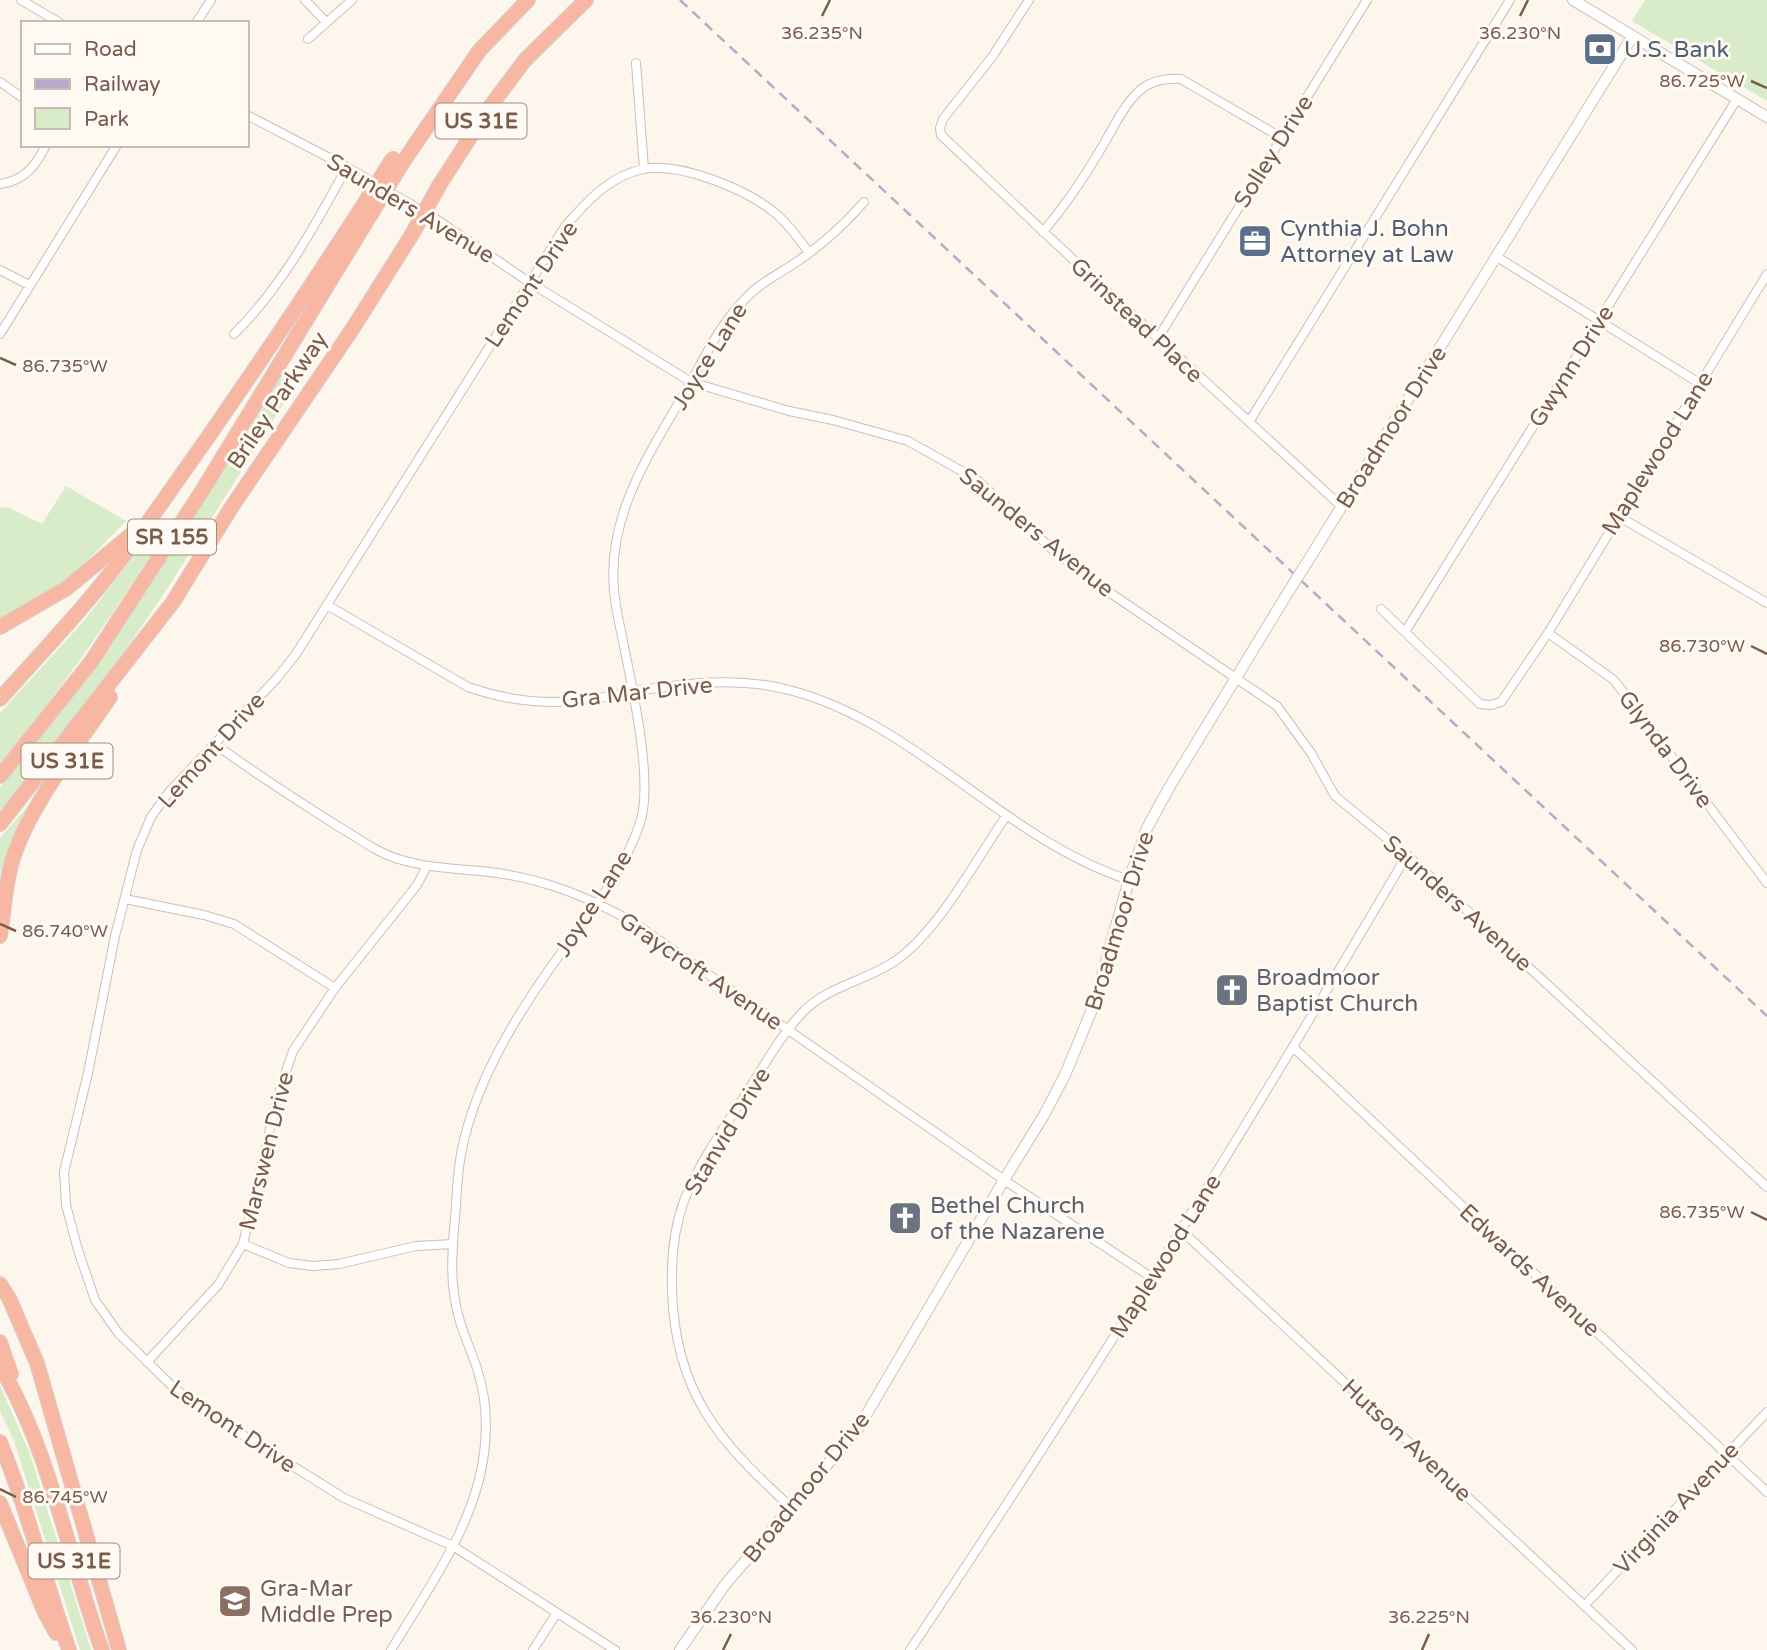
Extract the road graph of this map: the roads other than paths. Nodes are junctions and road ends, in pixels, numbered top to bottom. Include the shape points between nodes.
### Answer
1 (21, 0) edge
2 (211, 0) edge
3 (305, 0) edge
4 (352, 0) edge
5 (528, 0) edge
6 (586, 0) edge
7 (1029, 0) edge
8 (1367, 0) edge
9 (1510, 0) edge
10 (1573, 0) edge
11 (57, 21) edge
12 (197, 21) edge
13 (326, 22) junction
14 (1632, 37) junction
15 (308, 39) dead end
16 (636, 63) dead end
17 (0, 82) edge
18 (21, 97) edge
19 (1737, 99) junction
20 (248, 116) edge
21 (1767, 117) edge
22 (1282, 138) junction
23 (45, 147) edge
24 (116, 147) edge
25 (347, 167) junction
26 (644, 169) junction
27 (0, 184) edge
28 (864, 202) dead end
29 (366, 210) junction
30 (1043, 232) junction
31 (809, 253) junction
32 (1497, 257) junction
33 (0, 270) edge
34 (1767, 274) edge
35 (529, 282) junction
36 (29, 285) junction
37 (1600, 320) junction
38 (0, 334) edge
39 (234, 334) dead end
40 (1157, 338) junction
41 (691, 382) junction
42 (1699, 383) junction
43 (1249, 422) junction
44 (1342, 507) junction
45 (1618, 516) junction
46 (144, 524) junction
47 (173, 602) junction
48 (1767, 603) edge
49 (327, 605) junction
50 (1381, 609) dead end
51 (0, 627) edge
52 (1405, 632) junction
53 (1548, 633) junction
54 (1236, 676) junction
55 (632, 691) junction
56 (0, 699) edge
57 (215, 744) junction
58 (0, 776) edge
59 (1006, 816) junction
60 (0, 824) edge
61 (1407, 855) junction
62 (427, 866) junction
63 (1129, 880) junction
64 (1767, 883) edge
65 (125, 899) junction
66 (598, 903) junction
67 (0, 936) edge
68 (335, 988) junction
69 (789, 1030) junction
70 (1294, 1048) junction
71 (1004, 1180) junction
72 (1767, 1186) edge
73 (1182, 1231) junction
74 (243, 1244) junction
75 (453, 1244) junction
76 (1151, 1277) junction
77 (0, 1284) edge
78 (0, 1342) edge
79 (147, 1362) junction
80 (0, 1366) edge
81 (19, 1399) junction
82 (1767, 1412) edge
83 (0, 1442) edge
84 (1727, 1455) junction
85 (1767, 1492) edge
86 (0, 1503) edge
87 (792, 1508) junction
88 (453, 1546) junction
89 (1585, 1605) junction
90 (556, 1614) junction
91 (67, 1650) edge
92 (102, 1650) edge
93 (119, 1650) edge
94 (391, 1650) edge
95 (533, 1650) edge
96 (615, 1650) edge
97 (680, 1650) edge
98 (910, 1650) edge
99 (1632, 1650) edge

1 - 11 street
2 - 12 street
3 - 13 street
4 - 13 street
5 - 29 highway, US 31E, bridge via 479,51
6 - 47 highway, Briley Parkway / US 31E, bridge via 525,60 489,108 353,328
7 - 30 street, Grinstead Place via 940,128 941,135
8 - 22 street, Solley Drive
9 - 43 street
10 - 14 main road
13 - 15 street
14 - 19 main road
14 - 32 main road, Broadmoor Drive
16 - 26 street
17 - 18 street
19 - 21 main road
19 - 37 street, Gwynn Drive
20 - 25 street, Saunders Avenue
22 - 30 street via 1181,79 1154,82 1128,103 1083,180
22 - 40 street, Solley Drive
23 - 27 street via 38,163 21,179
24 - 36 street
25 - 35 street, Saunders Avenue via 436,219
25 - 39 street via 313,229 256,313
26 - 31 street, Lemont Drive via 701,176 740,191 771,209
26 - 35 street, Lemont Drive via 599,189 566,225
28 - 31 street, Joyce Lane
29 - 46 highway, US 31E
29 - 58 highway, Briley Parkway / SR 155 via 202,491 91,662
30 - 40 street, Grinstead Place
31 - 41 street, Joyce Lane via 748,295
32 - 37 street
32 - 44 main road, Broadmoor Drive
33 - 36 street
34 - 42 street, Maplewood Lane
35 - 41 street, Saunders Avenue
35 - 49 street, Lemont Drive
36 - 38 street
37 - 42 street
37 - 52 street, Gwynn Drive
40 - 43 street, Grinstead Place
41 - 54 street, Saunders Avenue via 908,440 948,461 976,479 1100,586
41 - 55 street, Joyce Lane via 636,476 617,532 612,563 615,599
42 - 45 street, Maplewood Lane
43 - 44 street, Grinstead Place
44 - 54 main road, Broadmoor Drive, bridge
45 - 48 street
45 - 53 street, Maplewood Lane
46 - 51 highway, US 31E via 67,588
46 - 56 highway via 93,594
47 - 60 highway, Briley Parkway
47 - 67 highway, US 31E via 33,816 12,862
49 - 55 street, Gra Mar Drive via 468,687 491,695 543,702
49 - 57 street, Lemont Drive via 277,678
50 - 52 street, Maplewood Lane
52 - 53 street, Maplewood Lane via 1480,704 1491,705 1510,692
53 - 64 street, Glynda Drive via 1614,680
54 - 61 street, Saunders Avenue via 1277,706 1335,796
54 - 63 main road, Broadmoor Drive via 1156,810
55 - 59 street, Gra Mar Drive via 718,682 758,684 820,699 896,739
55 - 66 street, Joyce Lane via 645,790 642,818 629,853
57 - 62 street, Graycroft Avenue via 372,847
57 - 65 street, Lemont Drive via 151,817
59 - 63 street, Gra Mar Drive via 1065,853
59 - 69 street, Stanvid Drive via 945,907 913,945 883,968 824,995
61 - 70 street, Maplewood Lane
61 - 72 street, Saunders Avenue
62 - 66 street, Graycroft Avenue via 522,877
62 - 68 street, Marswen Drive
63 - 71 main road, Broadmoor Drive via 1081,1040 1044,1115
65 - 68 street via 234,924
65 - 79 street, Lemont Drive via 64,1172 65,1194 95,1300
66 - 69 street, Graycroft Avenue via 633,922
66 - 75 street, Joyce Lane via 545,976 487,1074 461,1149
68 - 74 street, Marswen Drive via 293,1051 285,1072
69 - 71 street, Graycroft Avenue
69 - 87 street, Stanvid Drive via 718,1137 684,1202 671,1273 681,1362 698,1400 732,1451
70 - 73 street, Maplewood Lane
70 - 84 street, Edwards Avenue
71 - 76 street, Graycroft Avenue
71 - 87 main road, Broadmoor Drive via 859,1427
73 - 76 street, Maplewood Lane
73 - 89 street, Hutson Avenue
74 - 75 street via 289,1264 313,1266 416,1246
74 - 79 street, Marswen Drive via 218,1285
75 - 88 street, Joyce Lane via 452,1285 459,1321 479,1374 485,1444 473,1498
76 - 98 street, Maplewood Lane
77 - 93 highway via 37,1363
78 - 81 highway, US 31E
79 - 88 street, Lemont Drive via 168,1384 214,1417 344,1497
80 - 81 highway
81 - 92 highway, US 31E
82 - 84 street, Virginia Avenue
83 - 91 highway, US 31E via 19,1488
84 - 85 street, Edwards Avenue
84 - 89 street, Virginia Avenue
86 - 91 highway via 45,1613
87 - 97 main road, Broadmoor Drive via 724,1586
88 - 90 street, Lemont Drive
88 - 94 street, Joyce Lane
89 - 99 street, Hutson Avenue
90 - 95 street
90 - 96 street, Lemont Drive

